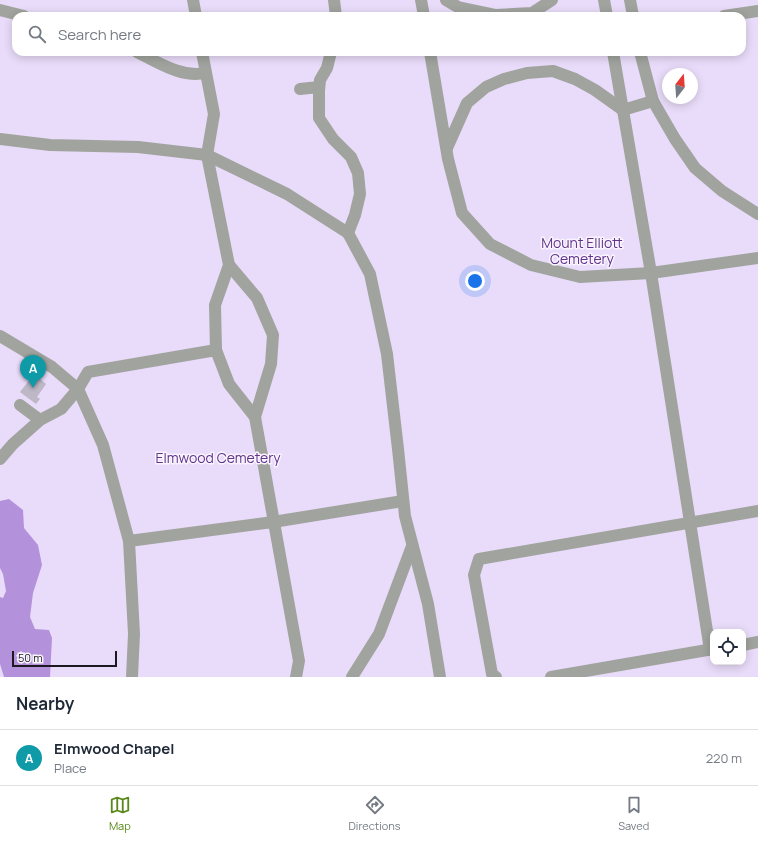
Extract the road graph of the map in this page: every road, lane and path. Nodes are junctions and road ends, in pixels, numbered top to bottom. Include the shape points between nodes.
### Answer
1 (194, 0) edge
2 (334, 0) edge
3 (421, 0) edge
4 (446, 0) edge
5 (552, 0) edge
6 (604, 0) edge
7 (630, 0) edge
8 (0, 10) edge
9 (758, 11) edge
10 (196, 12) edge
11 (336, 12) edge
12 (423, 12) edge
13 (482, 12) edge
14 (534, 12) edge
15 (606, 12) edge
16 (632, 12) edge
17 (12, 13) edge
18 (746, 13) edge
19 (145, 56) edge
20 (203, 56) edge
21 (330, 56) edge
22 (431, 56) edge
23 (614, 56) edge
24 (641, 56) edge
25 (205, 73) junction
26 (319, 87) junction
27 (300, 89) dead end
28 (653, 101) junction
29 (623, 110) junction
30 (0, 140) edge
31 (447, 148) junction
32 (207, 155) junction
33 (758, 214) edge
34 (348, 233) junction
35 (758, 258) edge
36 (229, 266) junction
37 (651, 273) junction
38 (0, 336) edge
39 (216, 350) junction
40 (78, 389) junction
41 (20, 405) dead end
42 (255, 417) junction
43 (40, 420) junction
44 (0, 459) edge
45 (403, 501) junction
46 (758, 511) edge
47 (273, 522) junction
48 (690, 522) junction
49 (129, 541) junction
50 (412, 546) junction
51 (758, 642) edge
52 (710, 644) edge
53 (746, 644) edge
54 (710, 650) edge
55 (132, 677) edge
56 (296, 677) edge
57 (352, 677) edge
58 (440, 677) edge
59 (496, 677) edge
60 (551, 677) edge

1 - 10 lane
2 - 11 lane
3 - 12 lane
4 - 13 lane via 458,7
5 - 14 lane
6 - 15 lane
7 - 16 lane
8 - 17 lane
9 - 18 lane
19 - 25 lane via 174,70 195,75
20 - 25 lane
21 - 26 lane
22 - 31 lane
23 - 29 lane
24 - 28 lane
25 - 32 lane via 214,114
26 - 27 lane
26 - 34 lane via 319,118 333,139 351,157 358,173 360,194
28 - 29 lane
28 - 33 lane via 674,139 695,168 722,191
29 - 31 lane via 575,79 553,71 527,73 486,87 467,103
29 - 37 lane
30 - 32 lane via 50,145 138,147
31 - 37 lane via 462,213 490,244 531,265 580,277
32 - 34 lane via 287,194
32 - 36 lane
34 - 45 lane via 370,274 387,354
35 - 37 lane
36 - 39 lane via 215,305
36 - 42 lane via 257,298 273,335 271,364
37 - 48 lane
38 - 40 lane via 52,367
39 - 40 lane via 88,372
39 - 42 lane via 230,384
40 - 43 lane via 61,409
40 - 49 lane via 103,445
41 - 43 lane
42 - 47 lane
43 - 44 lane
45 - 47 lane
45 - 50 lane
46 - 48 lane
47 - 49 lane
47 - 56 lane via 299,661
48 - 52 lane
48 - 59 lane via 480,559 474,575 492,674
49 - 55 lane via 134,634
50 - 57 lane via 379,634
50 - 58 lane via 428,604
51 - 53 lane
54 - 60 lane

